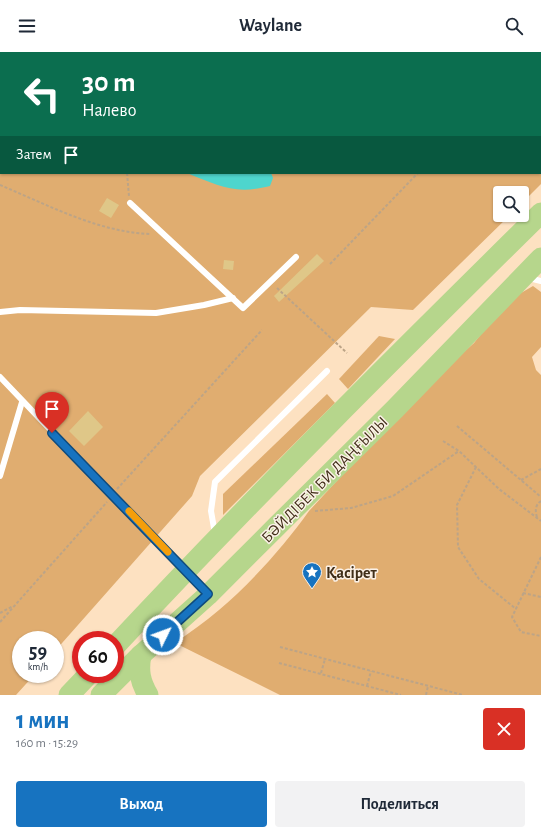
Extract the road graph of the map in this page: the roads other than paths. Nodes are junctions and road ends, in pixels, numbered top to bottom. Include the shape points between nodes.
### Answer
1 (130, 203) road end
2 (541, 213) edge
3 (296, 257) dead end
4 (541, 258) edge
5 (531, 279) edge
6 (233, 298) junction
7 (0, 312) edge
8 (327, 372) dead end
9 (0, 377) edge
10 (22, 402) junction
11 (0, 476) edge
12 (216, 540) junction
13 (186, 570) junction
14 (208, 594) junction
15 (124, 636) edge
16 (141, 655) junction
17 (80, 683) edge
18 (69, 695) edge
19 (101, 695) edge
20 (148, 695) edge

1 - 6 lane
2 - 12 main road
3 - 6 lane via 242,308
4 - 5 main road, БӘЙДІБЕК БИ ДАҢҒЫЛЫ
5 - 14 main road, БӘЙДІБЕК БИ ДАҢҒЫЛЫ
6 - 7 lane via 156,313 20,310
8 - 12 lane via 215,482 211,511
9 - 10 lane
10 - 11 lane
10 - 13 lane
12 - 13 main road
13 - 14 lane
13 - 15 main road
14 - 16 main road, БӘЙДІБЕК БИ ДАҢҒЫЛЫ
16 - 19 main road, БӘЙДІБЕК БИ ДАҢҒЫЛЫ
16 - 20 main road via 140,682
17 - 18 main road

